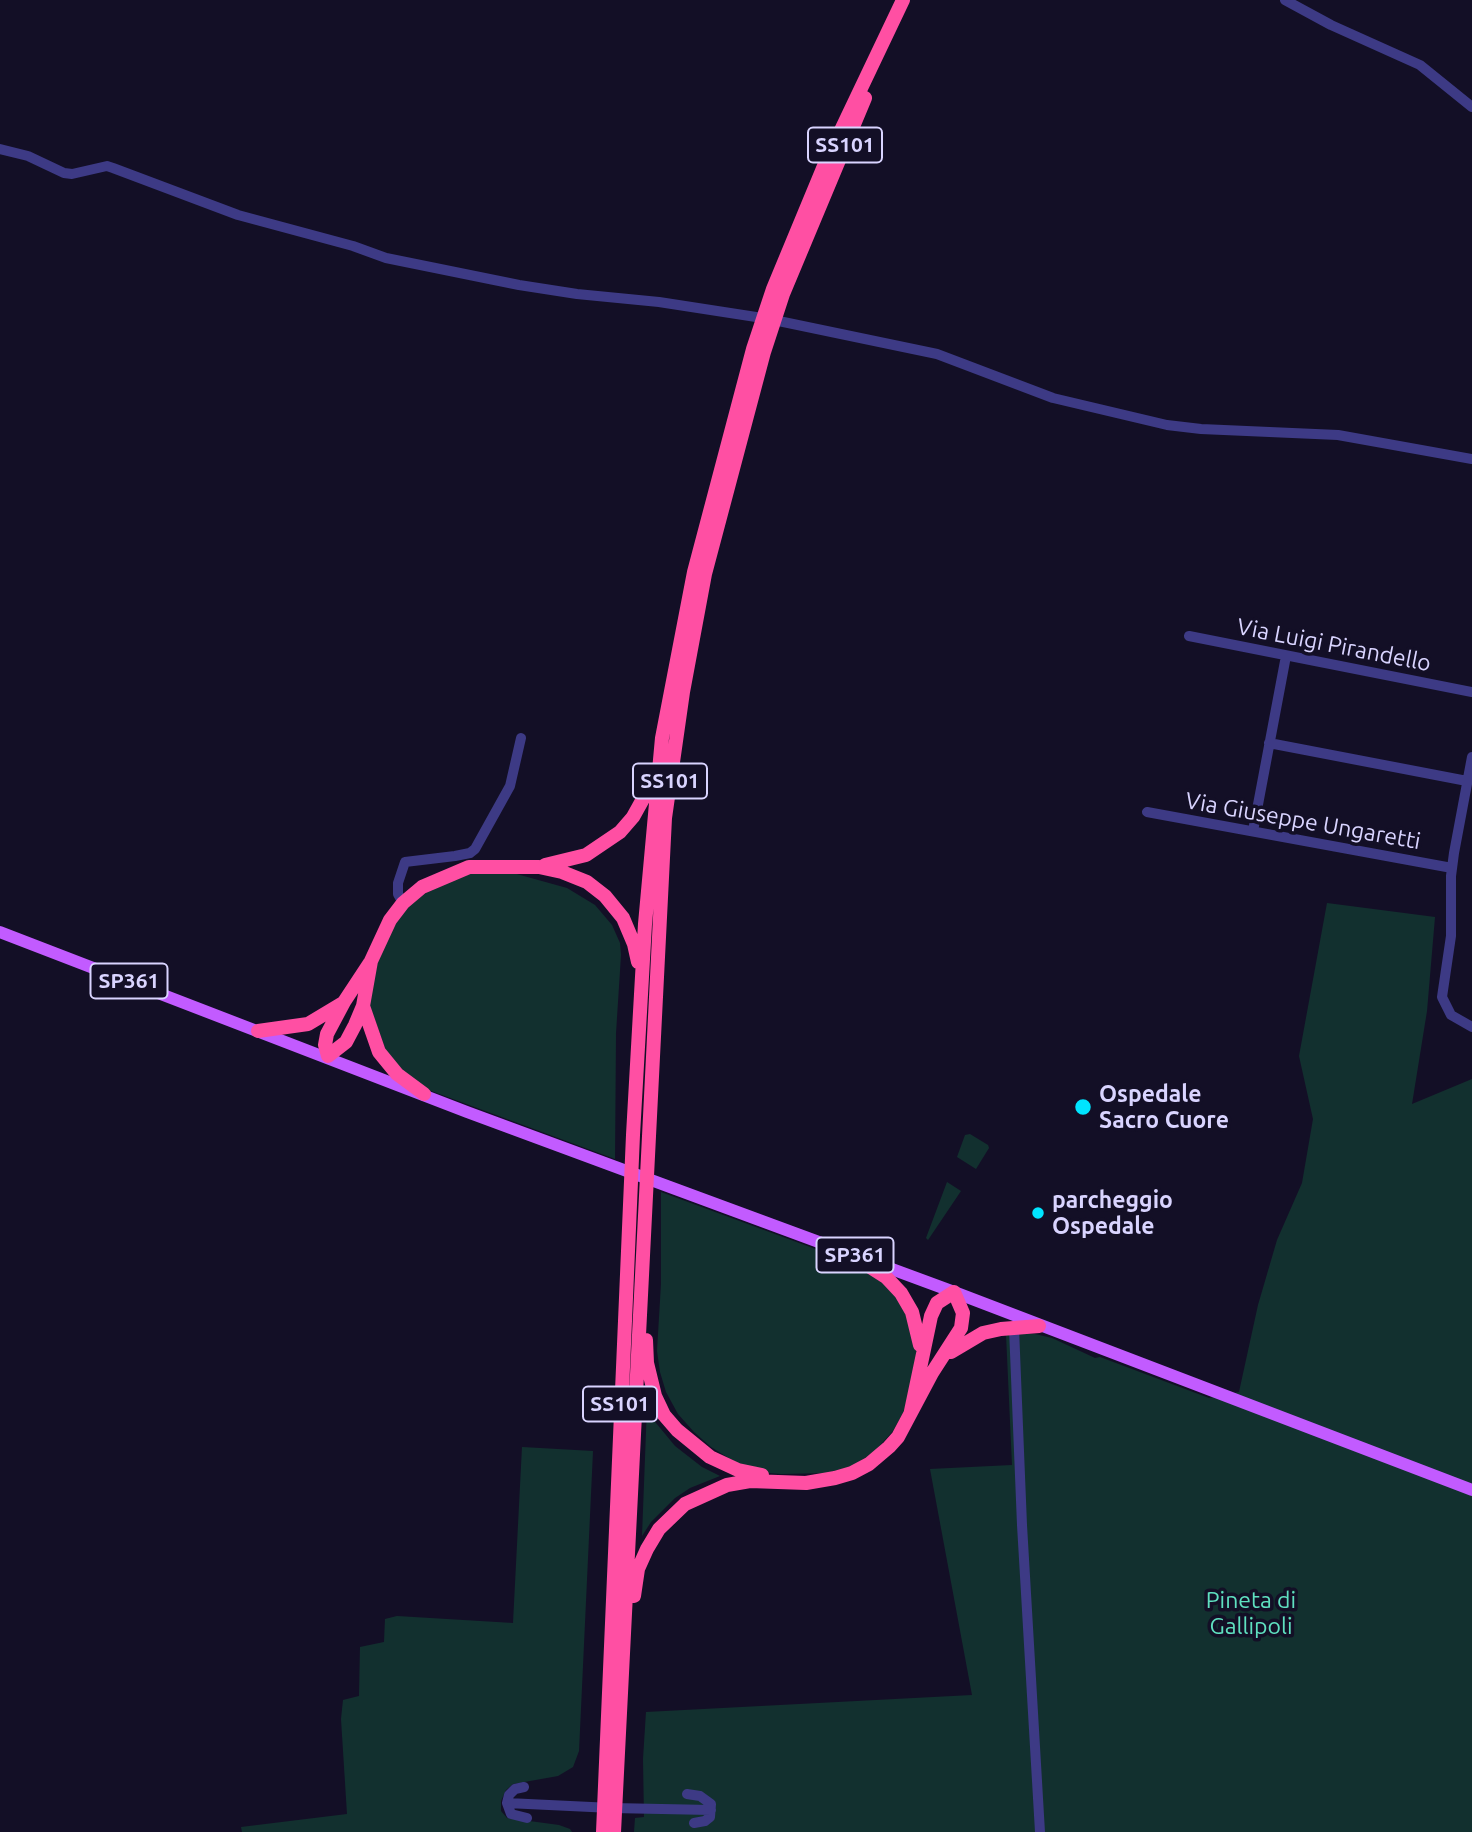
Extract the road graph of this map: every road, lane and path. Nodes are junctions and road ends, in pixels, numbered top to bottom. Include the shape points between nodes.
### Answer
1 (903, 0) edge
2 (914, 0) edge
3 (1285, 0) edge
4 (1472, 107) edge
5 (0, 149) edge
6 (778, 291) junction
7 (758, 351) junction
8 (1472, 460) edge
9 (1189, 636) dead end
10 (1286, 656) junction
11 (1472, 692) edge
12 (521, 738) dead end
13 (662, 738) junction
14 (1269, 743) junction
15 (1472, 757) edge
16 (1467, 781) junction
17 (1147, 812) dead end
18 (1253, 831) junction
19 (538, 867) junction
20 (1452, 868) junction
21 (403, 903) junction
22 (0, 932) edge
23 (371, 961) junction
24 (642, 977) junction
25 (344, 1002) junction
26 (363, 1006) junction
27 (1472, 1027) edge
28 (258, 1031) junction
29 (328, 1056) junction
30 (424, 1094) junction
31 (644, 1219) junction
32 (850, 1254) junction
33 (954, 1292) junction
34 (1039, 1326) junction
35 (1014, 1328) junction
36 (944, 1357) junction
37 (921, 1369) junction
38 (911, 1411) junction
39 (819, 1481) junction
40 (1472, 1490) edge
41 (620, 1736) junction
42 (524, 1787) dead end
43 (687, 1794) dead end
44 (507, 1803) junction
45 (711, 1810) junction
46 (527, 1818) dead end
47 (694, 1823) dead end
48 (603, 1832) edge
49 (614, 1832) edge
50 (1040, 1832) edge

1 - 6 highway, SS101 via 829,155
2 - 6 highway, SS101
3 - 4 street via 1420,65
5 - 8 street via 64,173 114,167 238,215 386,258 519,285 769,319 937,355 1053,398 1167,425 1338,435
6 - 7 highway, SS101
7 - 13 highway, SS101 via 694,572
7 - 31 highway, SS101 via 705,574 682,692 665,818
9 - 10 street, Via Luigi Pirandello
10 - 11 street, Via Luigi Pirandello
10 - 14 street
12 - 21 street via 510,786 475,849 405,862 398,883
13 - 19 highway via 643,799 620,832 586,855
13 - 24 highway, SS101
14 - 16 street
14 - 18 street
15 - 16 street
16 - 20 street
17 - 18 street, Via Giuseppe Ungaretti
18 - 20 street, Via Giuseppe Ungaretti
19 - 21 highway via 469,867 422,887
19 - 24 highway via 587,882 606,896 623,918
20 - 27 street via 1451,936 1442,997 1451,1015
21 - 23 highway
22 - 28 main road, SP361
23 - 25 highway
23 - 26 highway
24 - 48 highway, SS101
25 - 28 highway via 308,1024
25 - 29 highway via 327,1034
26 - 29 highway via 346,1042
26 - 30 highway via 379,1052 397,1074
28 - 29 main road, SP361
29 - 30 main road, SP361
30 - 32 main road, SP361
31 - 39 highway via 649,1261 647,1363 664,1415 690,1443 725,1465 755,1475
31 - 41 highway, SS101
32 - 33 main road, SP361
32 - 37 highway via 886,1277 901,1293 918,1332
33 - 34 main road, SP361
33 - 36 highway via 963,1318
33 - 37 highway via 933,1309
34 - 35 highway
34 - 40 main road, SP361
35 - 36 highway via 983,1333
35 - 50 street
36 - 38 highway
37 - 38 highway
38 - 39 highway via 898,1437 880,1455 852,1473
39 - 41 highway via 727,1485 685,1504 659,1529 642,1559 634,1589 630,1680
41 - 49 highway, SS101
42 - 44 street via 515,1789
43 - 45 street via 706,1799
44 - 45 street
44 - 46 street via 511,1814
45 - 47 street via 705,1821

